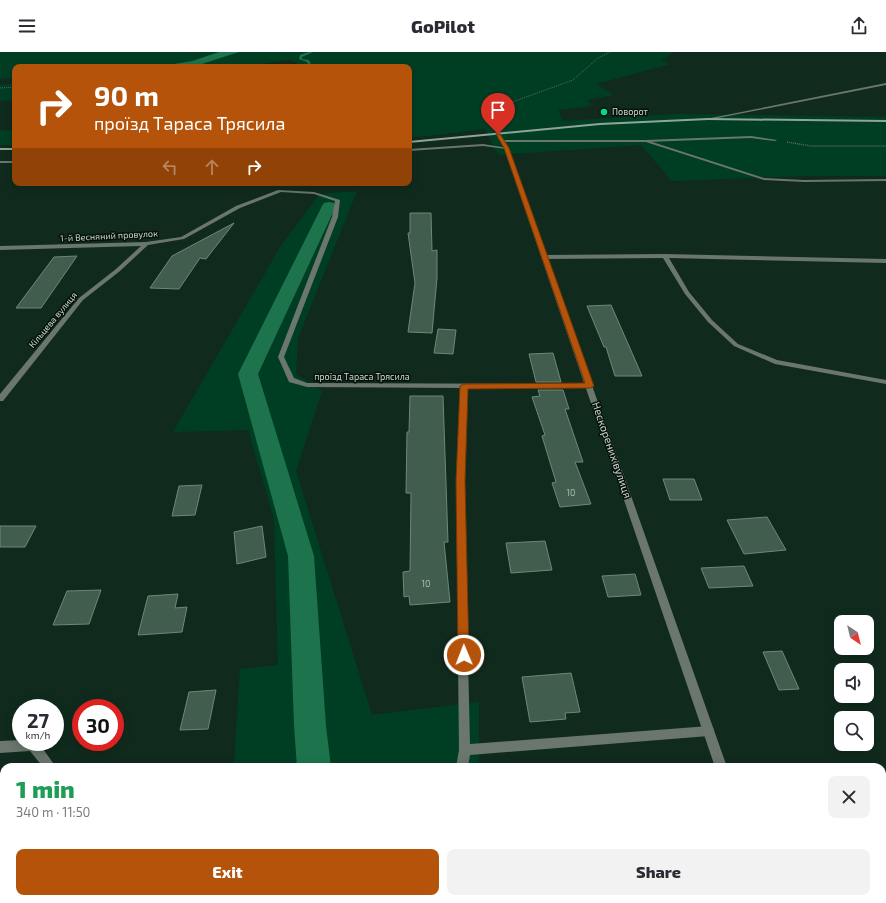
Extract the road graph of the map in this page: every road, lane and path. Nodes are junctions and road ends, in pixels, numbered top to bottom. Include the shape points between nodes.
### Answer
1 (610, 52) edge
2 (886, 84) edge
3 (12, 87) edge
4 (0, 88) edge
5 (708, 119) junction
6 (886, 121) edge
7 (500, 138) junction
8 (775, 140) joint
9 (646, 141) junction
10 (412, 142) edge
11 (886, 146) edge
12 (506, 148) junction
13 (0, 149) edge
14 (12, 149) edge
15 (412, 150) edge
16 (0, 162) edge
17 (12, 162) edge
18 (886, 180) edge
19 (281, 189) joint
20 (146, 244) junction
21 (0, 248) edge
22 (665, 256) junction
23 (545, 257) junction
24 (886, 261) edge
25 (886, 382) edge
26 (464, 386) junction
27 (590, 386) junction
28 (0, 399) edge
29 (709, 731) junction
30 (0, 747) edge
31 (465, 750) junction
32 (47, 763) edge
33 (463, 763) edge
34 (720, 763) edge

1 - 7 path via 598,58 573,80 504,105 500,109
2 - 5 street
3 - 4 path
5 - 6 main road
5 - 7 main road via 600,124
7 - 9 street
7 - 10 main road
7 - 12 street, Нескорених вулиця
8 - 9 street via 750,137
8 - 11 path via 811,146
9 - 18 street via 764,179
12 - 15 street via 483,145
12 - 23 street, Нескорених вулиця
13 - 14 main road
16 - 17 street
19 - 20 street, 1-й Весняний провулок via 238,207 182,238
19 - 26 street, проїзд Тараса Трясила via 314,193 338,200 335,217 281,357 291,380 307,385
20 - 21 street, 1-й Весняний провулок
20 - 28 street, Кільцева вулиця via 118,270 80,299
22 - 23 street
22 - 24 street
22 - 25 street via 687,293 710,321 736,346 775,362
23 - 27 street, Нескорених вулиця
26 - 27 street, проїзд Тараса Трясила
26 - 31 street via 460,481
27 - 29 street, Нескорених вулиця
29 - 31 street
29 - 34 street, Нескорених вулиця
30 - 32 street via 33,745
31 - 33 street

